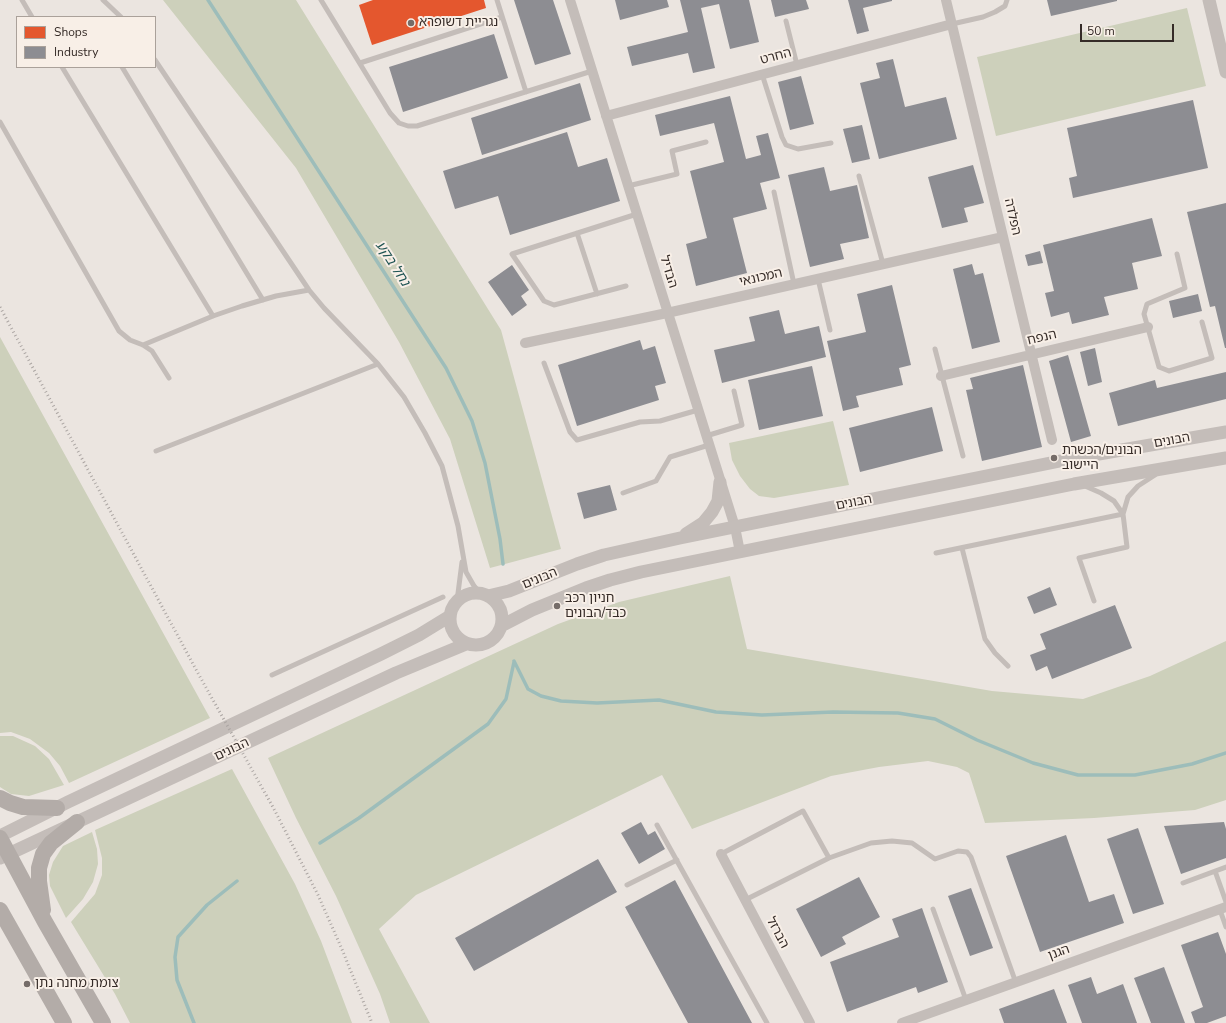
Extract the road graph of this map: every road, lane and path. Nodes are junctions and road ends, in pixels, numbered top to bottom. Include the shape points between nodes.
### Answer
1 (22, 0) edge
2 (103, 0) edge
3 (321, 0) edge
4 (497, 0) edge
5 (570, 0) edge
6 (946, 0) edge
7 (1007, 0) edge
8 (1209, 0) edge
9 (112, 8) junction
10 (31, 16) edge
11 (113, 16) edge
12 (120, 16) edge
13 (502, 16) junction
14 (786, 21) dead end
15 (952, 24) junction
16 (156, 61) edge
17 (360, 63) junction
18 (797, 65) junction
19 (63, 68) edge
20 (123, 68) edge
21 (592, 71) junction
22 (1226, 72) edge
23 (762, 74) junction
24 (526, 92) junction
25 (606, 116) junction
26 (0, 122) edge
27 (706, 142) dead end
28 (831, 143) dead end
29 (859, 176) dead end
30 (628, 186) junction
31 (774, 192) dead end
32 (636, 214) junction
33 (576, 233) junction
34 (1003, 237) junction
35 (1177, 254) dead end
36 (883, 264) junction
37 (818, 279) junction
38 (794, 284) junction
39 (626, 286) dead end
40 (309, 290) junction
41 (597, 294) junction
42 (263, 300) junction
43 (667, 312) junction
44 (212, 316) junction
45 (1202, 322) dead end
46 (1148, 326) junction
47 (830, 330) dead end
48 (524, 343) dead end
49 (143, 345) junction
50 (934, 349) dead end
51 (1031, 354) junction
52 (544, 363) dead end
53 (378, 364) junction
54 (941, 376) junction
55 (169, 378) dead end
56 (734, 391) dead end
57 (698, 410) junction
58 (1226, 432) edge
59 (707, 440) junction
60 (1052, 440) dead end
61 (156, 451) dead end
62 (962, 456) dead end
63 (1226, 458) edge
64 (1169, 468) junction
65 (720, 482) junction
66 (1074, 484) junction
67 (623, 493) dead end
68 (1123, 514) junction
69 (734, 527) junction
70 (680, 538) junction
71 (962, 548) junction
72 (740, 552) junction
73 (936, 553) dead end
74 (463, 555) junction
75 (484, 595) junction
76 (443, 597) dead end
77 (457, 601) junction
78 (1094, 601) dead end
79 (450, 616) junction
80 (501, 626) junction
81 (466, 644) junction
82 (1008, 666) dead end
83 (272, 675) dead end
84 (0, 798) edge
85 (57, 808) junction
86 (77, 822) junction
87 (657, 825) dead end
88 (0, 837) edge
89 (721, 854) joint
90 (4, 856) edge
91 (829, 858) junction
92 (677, 860) junction
93 (1226, 867) edge
94 (1215, 871) junction
95 (1183, 883) dead end
96 (627, 885) dead end
97 (745, 900) junction
98 (1224, 907) edge
99 (933, 909) dead end
100 (1, 913) edge
101 (45, 922) junction
102 (1226, 927) edge
103 (1016, 982) junction
104 (966, 1000) junction
105 (64, 1023) edge
106 (103, 1023) edge
107 (767, 1023) edge
108 (810, 1023) edge
109 (902, 1023) edge

1 - 10 lane
2 - 9 lane
3 - 17 lane
4 - 13 lane
5 - 21 street, הבדיל
6 - 15 street, הפלדה
7 - 15 lane via 1005,6 996,12
8 - 22 street
9 - 11 lane
9 - 12 lane
13 - 17 lane
13 - 24 lane
14 - 18 lane
15 - 18 street, החרט
15 - 34 street, הפלדה
16 - 40 lane
17 - 24 lane via 390,113 399,123 408,126 417,126
18 - 23 street, החרט
19 - 44 lane
20 - 42 lane
21 - 24 lane
21 - 25 street, הבדיל
23 - 25 street, החרט
23 - 28 lane via 786,145 798,150
25 - 30 street, הבדיל
26 - 49 lane via 119,331 130,340
27 - 30 lane via 672,152 677,174
29 - 36 lane
30 - 32 street, הבדיל
31 - 38 lane
32 - 33 lane
32 - 43 street, הבדיל
33 - 41 lane
33 - 41 lane via 512,254 544,301 554,305
34 - 36 street, המכונאי
34 - 51 street, הפלדה
35 - 46 lane via 1185,288 1147,304 1144,314
36 - 37 street, המכונאי
37 - 38 street, המכונאי
37 - 47 lane
38 - 43 street, המכונאי
39 - 41 lane
40 - 42 lane
40 - 53 lane
42 - 44 lane
43 - 48 street, המכונאי
43 - 57 street, הבדיל
44 - 49 lane
45 - 46 lane via 1212,358 1169,370 1159,367
46 - 51 street, הנפח
49 - 55 lane via 152,351
50 - 54 lane
51 - 54 street, הנפח
51 - 60 street, הפלדה
52 - 57 lane via 570,432 577,440 640,422 660,421
53 - 61 lane
53 - 74 lane via 404,398 442,466
54 - 62 lane
56 - 59 lane via 742,425
57 - 59 street, הבדיל
58 - 69 street, הבונים via 1070,459
59 - 65 street, הבדיל
59 - 67 lane via 670,457 656,481
63 - 64 street, הבונים
64 - 66 street, הבונים
64 - 68 lane via 1138,486 1128,497
65 - 69 street, הבדיל
65 - 70 street via 718,501 712,512 703,523
66 - 68 lane via 1101,493 1114,501
66 - 72 street, הבונים
68 - 71 lane
68 - 78 lane via 1127,547 1080,558
69 - 70 street, הבונים
69 - 72 street, הבדיל
70 - 75 street, הבונים via 604,555 509,591
71 - 73 lane
71 - 82 lane via 985,638
72 - 80 street, הבונים via 610,580 554,600
74 - 75 lane via 469,579
74 - 77 lane
75 - 77 street via 472,593
75 - 80 street via 495,601 500,609
76 - 83 lane
77 - 79 street
79 - 81 street via 453,633
79 - 85 street, הבונים via 381,654
80 - 81 street via 491,641 474,646
81 - 86 street, הבונים via 424,661
84 - 85 main road via 23,807
85 - 88 street, הבונים
86 - 90 street, הבונים
86 - 101 main road via 51,843 43,854 39,881
87 - 92 lane
88 - 90 main road
89 - 91 lane via 803,811
89 - 97 street, הברזל
90 - 101 main road
91 - 97 lane
91 - 103 lane via 871,843 892,841 912,843 935,859 958,851 967,852
92 - 96 lane
92 - 107 lane
93 - 94 lane
94 - 95 lane
94 - 98 lane
97 - 108 street, הברזל
98 - 102 lane
98 - 103 street, הגנן
99 - 104 lane
100 - 105 main road
101 - 106 main road
103 - 104 street, הגנן
104 - 109 street, הגנן

